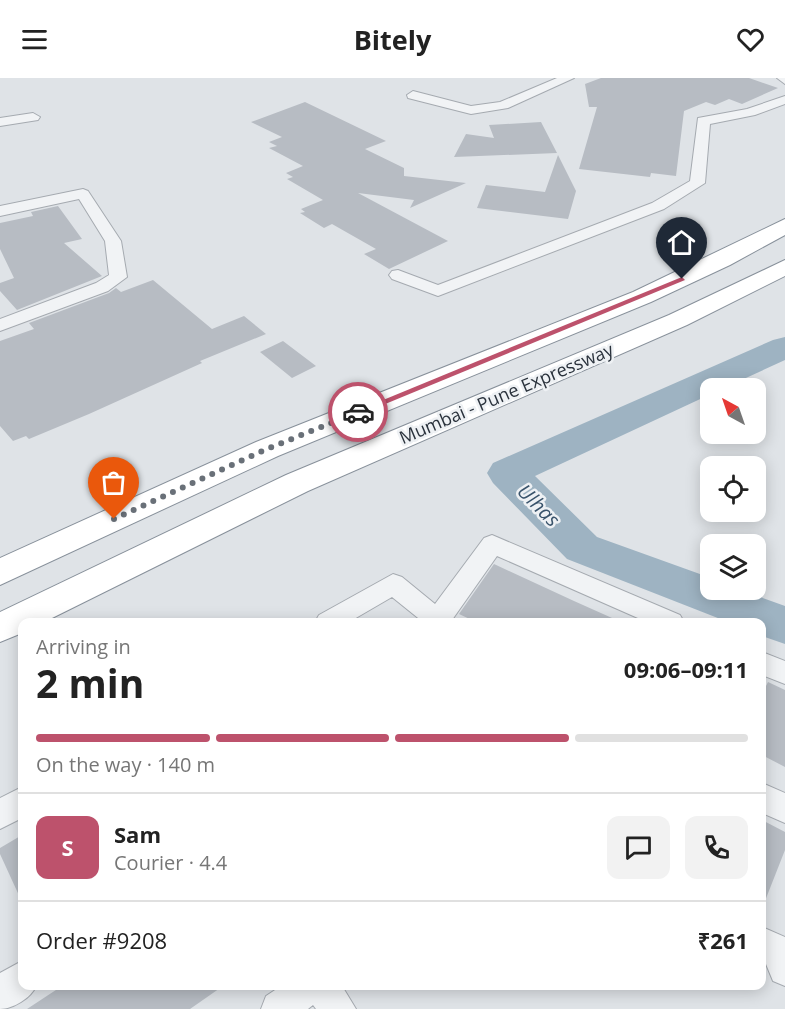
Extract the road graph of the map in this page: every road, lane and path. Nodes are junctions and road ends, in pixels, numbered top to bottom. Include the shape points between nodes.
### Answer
1 (568, 78) edge
2 (413, 95) dead end
3 (785, 99) edge
4 (33, 117) dead end
5 (0, 122) edge
6 (0, 212) edge
7 (785, 226) edge
8 (785, 267) edge
9 (398, 275) dead end
10 (0, 324) edge
11 (0, 572) edge
12 (20, 618) edge
13 (335, 618) edge
14 (435, 618) edge
15 (441, 618) edge
16 (662, 618) edge
17 (18, 619) edge
18 (0, 628) edge
19 (766, 665) edge
20 (785, 673) edge
21 (766, 799) edge
22 (18, 804) edge
23 (785, 809) edge
24 (0, 815) edge
25 (766, 946) edge
26 (785, 969) edge
27 (18, 981) edge
28 (304, 990) edge
29 (324, 990) edge
30 (0, 994) edge
31 (279, 1009) edge
32 (338, 1009) edge

1 - 2 street via 503,105 471,110
3 - 9 street via 750,112 703,121 697,183 658,206 438,291
4 - 5 street
6 - 10 street via 83,194 112,241 118,277 102,287
7 - 11 highway, Mumbai - Pune Expressway via 642,297 267,449
8 - 12 highway, Mumbai - Pune Expressway via 678,320 297,483
13 - 14 street via 393,584
15 - 16 street via 492,544
17 - 18 highway, Mumbai - Pune Expressway
19 - 20 street
21 - 23 street
22 - 24 street
25 - 26 street via 778,952
27 - 30 street
28 - 31 street
29 - 32 street

